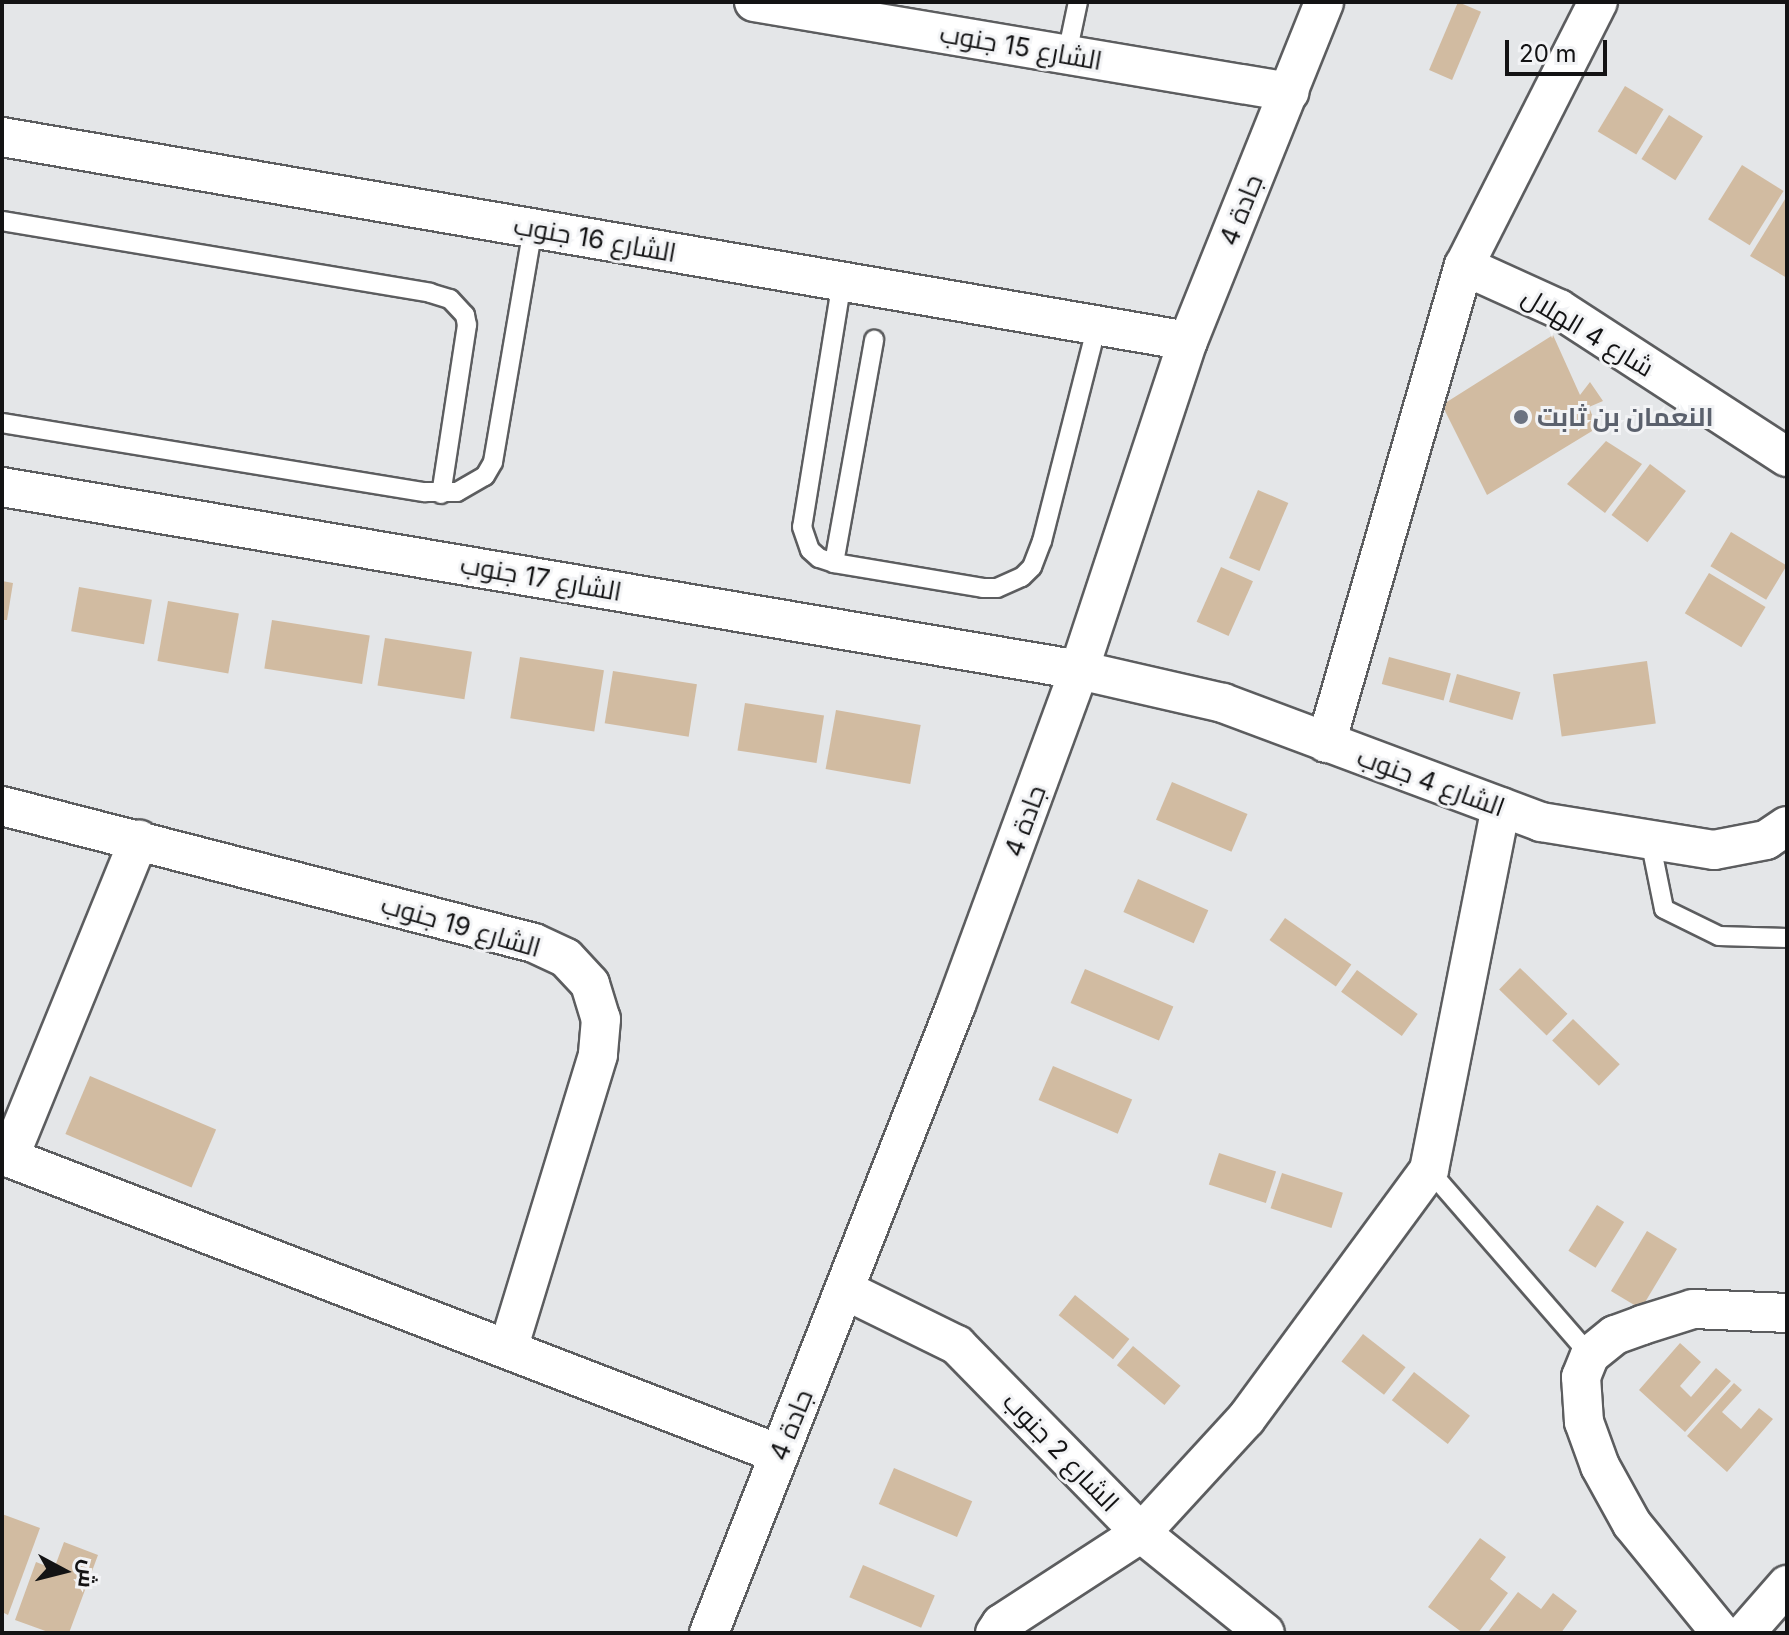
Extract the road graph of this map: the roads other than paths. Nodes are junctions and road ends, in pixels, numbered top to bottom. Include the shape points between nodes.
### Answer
1 (754, 2) edge
2 (1078, 2) edge
3 (1324, 2) edge
4 (1598, 2) edge
5 (886, 13) edge
6 (1067, 54) junction
7 (1289, 92) junction
8 (2, 137) edge
9 (2, 221) edge
10 (533, 228) junction
11 (1464, 266) junction
12 (842, 281) junction
13 (1097, 325) junction
14 (874, 340) dead end
15 (1188, 341) junction
16 (2, 423) edge
17 (1787, 457) edge
18 (2, 487) edge
19 (441, 494) junction
20 (834, 563) junction
21 (1079, 670) junction
22 (1326, 743) junction
23 (2, 806) edge
24 (1501, 807) junction
25 (1787, 826) edge
26 (139, 839) junction
27 (1650, 840) junction
28 (1787, 938) edge
29 (5, 1156) edge
30 (1429, 1170) junction
31 (845, 1290) junction
32 (1787, 1313) edge
33 (508, 1350) junction
34 (1590, 1355) junction
35 (779, 1454) junction
36 (1141, 1533) junction
37 (1787, 1585) edge
38 (720, 1629) edge
39 (995, 1633) edge
40 (1265, 1633) edge
41 (1721, 1633) edge
42 (1745, 1633) edge

1 - 5 street, الشارع 15 جنوب
2 - 6 lane
3 - 7 street, جادة 4
4 - 11 street
5 - 6 street, الشارع 15 جنوب
6 - 7 street, الشارع 15 جنوب
7 - 15 street, جادة 4
8 - 10 street, الشارع 16 جنوب
9 - 19 lane via 450,299 467,325
10 - 12 street, الشارع 16 جنوب
10 - 19 lane via 493,462 472,486
11 - 17 street, شارع 4 الهلال via 1559,309
11 - 22 street
12 - 13 street, الشارع 16 جنوب
12 - 20 lane via 802,527 810,550
13 - 15 street, الشارع 16 جنوب
13 - 20 lane via 1042,541 1022,577 983,588
14 - 20 lane
15 - 21 street, جادة 4
16 - 19 lane
18 - 21 street, الشارع 17 جنوب
21 - 22 street, الشارع 4 جنوب via 1223,703
21 - 31 street, جادة 4
22 - 24 street, الشارع 4 جنوب
23 - 26 street, الشارع 19 جنوب
24 - 27 street, الشارع 4 جنوب via 1541,822
24 - 30 street
25 - 27 street, الشارع 4 جنوب via 1766,840 1714,850
26 - 29 street
26 - 33 street, الشارع 19 جنوب via 534,943 566,958 590,984 601,1019 598,1055
27 - 28 lane via 1664,909 1719,936
29 - 33 street
30 - 34 lane
30 - 36 street via 1246,1419
31 - 35 street, جادة 4
31 - 36 street, الشارع 2 جنوب via 957,1345
32 - 34 street via 1693,1309 1615,1335
33 - 35 street
34 - 41 street via 1581,1377 1584,1422 1600,1466 1632,1524
35 - 38 street, جادة 4
36 - 39 street via 1001,1624
36 - 40 street, الشارع 2 جنوب
37 - 42 street

